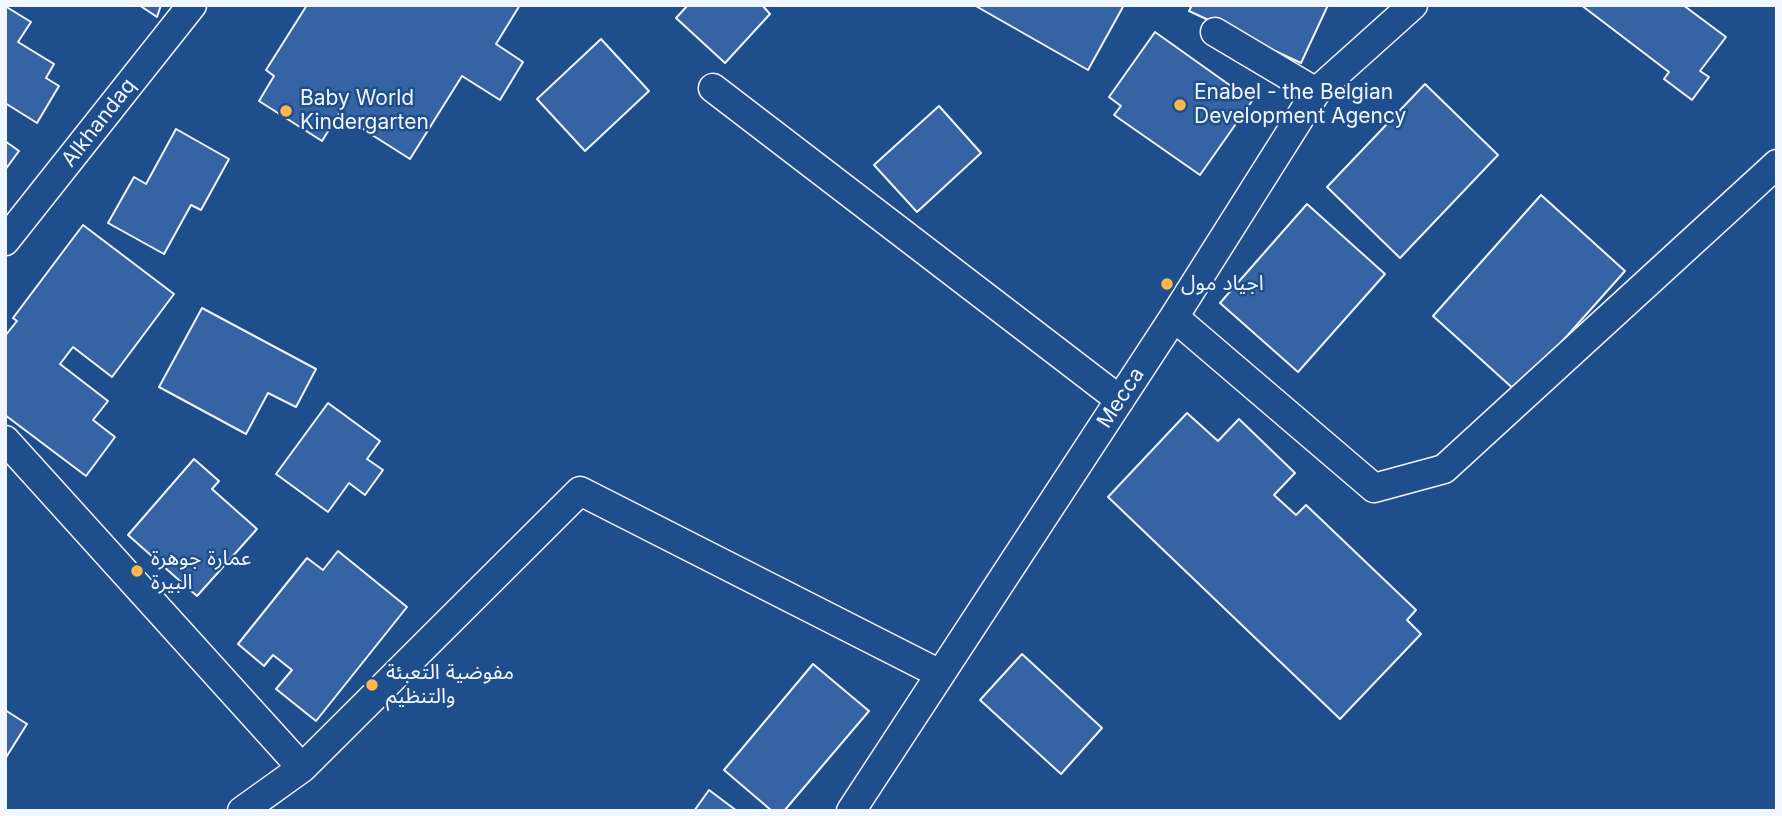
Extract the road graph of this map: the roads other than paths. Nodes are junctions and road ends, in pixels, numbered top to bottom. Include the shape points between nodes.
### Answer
1 (192, 5) edge
2 (1413, 5) edge
3 (1214, 32) dead end
4 (713, 88) dead end
5 (1316, 92) junction
6 (1777, 164) edge
7 (5, 241) edge
8 (1174, 317) junction
9 (1120, 400) junction
10 (5, 440) edge
11 (940, 674) junction
12 (302, 768) junction
13 (242, 811) edge
14 (851, 811) edge

1 - 7 street, Alkhandaq
2 - 5 street, Mecca
3 - 5 street
4 - 9 street
5 - 8 street, Mecca
6 - 8 street via 1444,469 1374,488
8 - 9 street, Mecca
9 - 11 street, Mecca
10 - 12 street
11 - 12 street via 580,491
11 - 14 street, Mecca
12 - 13 street

